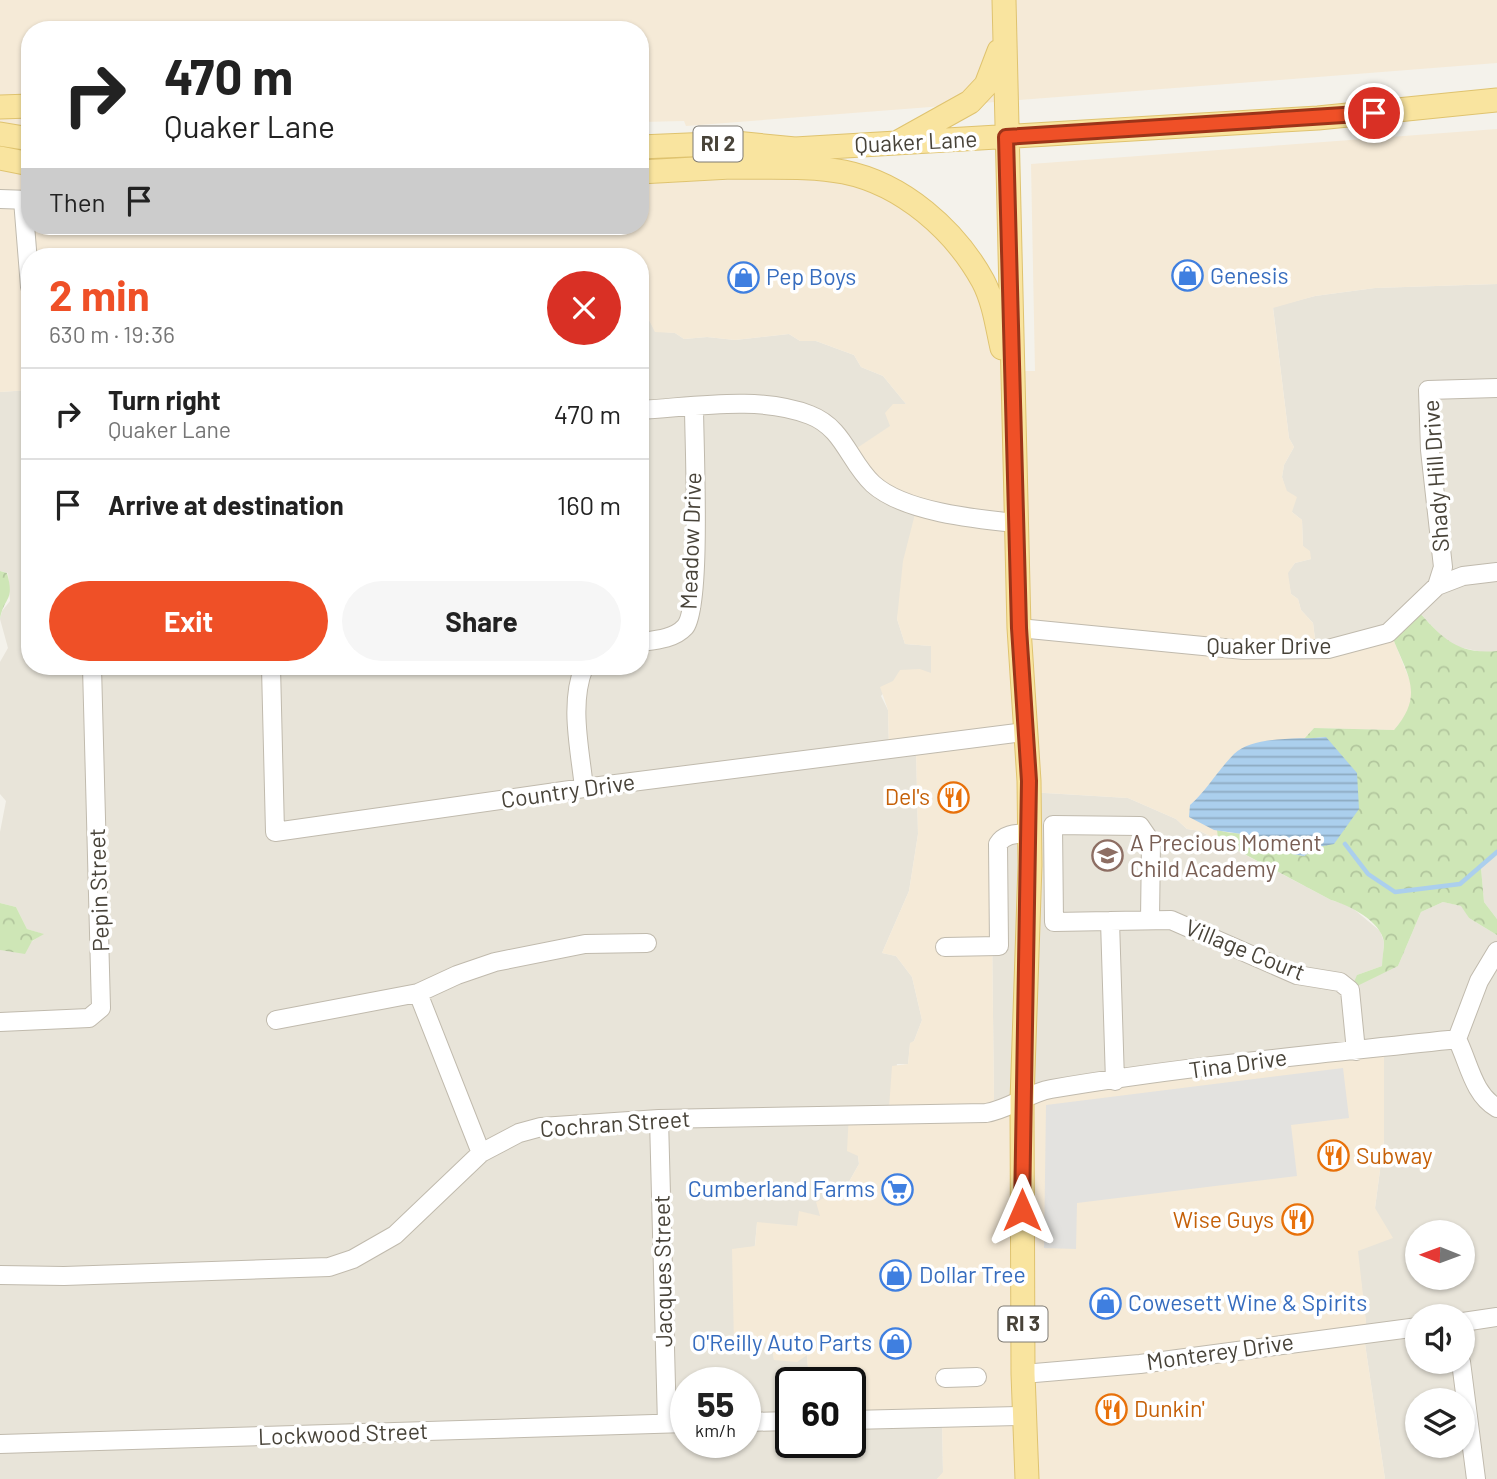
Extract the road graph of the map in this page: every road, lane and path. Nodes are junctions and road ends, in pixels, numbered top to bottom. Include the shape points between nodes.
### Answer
1 (1004, 0) edge
2 (1004, 40) junction
3 (1497, 100) edge
4 (21, 106) edge
5 (0, 107) edge
6 (0, 134) edge
7 (1006, 137) junction
8 (21, 138) edge
9 (897, 143) junction
10 (649, 147) edge
11 (795, 149) junction
12 (0, 158) edge
13 (21, 162) edge
14 (731, 167) junction
15 (649, 172) edge
16 (0, 199) edge
17 (21, 200) edge
18 (1497, 388) edge
19 (694, 407) junction
20 (1014, 408) junction
21 (649, 410) edge
22 (1016, 523) junction
23 (1497, 572) edge
24 (1437, 586) junction
25 (1019, 628) junction
26 (649, 641) edge
27 (92, 675) edge
28 (271, 675) edge
29 (582, 675) edge
30 (1024, 732) junction
31 (584, 788) junction
32 (1029, 832) junction
33 (1110, 920) junction
34 (1150, 920) junction
35 (647, 943) dead end
36 (999, 946) junction
37 (1027, 946) junction
38 (945, 947) dead end
39 (1497, 951) edge
40 (418, 993) junction
41 (276, 1020) dead end
42 (0, 1022) edge
43 (1457, 1039) junction
44 (1356, 1051) junction
45 (1115, 1080) junction
46 (1022, 1101) junction
47 (1497, 1108) edge
48 (659, 1119) junction
49 (481, 1153) junction
50 (0, 1275) edge
51 (1497, 1317) edge
52 (1475, 1320) edge
53 (1405, 1329) edge
54 (1023, 1374) junction
55 (1463, 1374) edge
56 (977, 1377) dead end
57 (945, 1378) dead end
58 (1023, 1416) junction
59 (866, 1420) edge
60 (667, 1424) junction
61 (670, 1424) edge
62 (0, 1444) edge
63 (1027, 1479) edge
64 (1476, 1479) edge

1 - 2 main road
2 - 7 main road
2 - 9 main road via 986,85 970,102
3 - 7 main road, Quaker Lane / RI 2 via 1318,118
4 - 5 main road
6 - 8 main road
7 - 9 main road, Quaker Lane / RI 2
7 - 20 main road, RI 3
9 - 11 main road, Quaker Lane / RI 2
10 - 11 main road, Quaker Lane / RI 2 via 735,143
11 - 14 main road, Quaker Lane / RI 2
12 - 13 main road
14 - 15 main road, Quaker Lane / RI 2
14 - 20 main road via 844,172 887,189 935,219 983,282 994,308
16 - 17 street
18 - 24 street, Shady Hill Drive via 1428,390 1443,567
19 - 21 street
19 - 22 street via 751,405 810,414 830,425 874,485 896,498 936,510
19 - 26 street, Meadow Drive via 691,616 677,633
20 - 22 main road, RI 3
22 - 25 main road, RI 3
23 - 24 street, Quaker Drive via 1463,576
24 - 25 street, Quaker Drive via 1388,633 1328,649 1244,650
25 - 30 main road, RI 3
27 - 42 street, Pepin Street via 101,1008 89,1018
28 - 31 street, Country Drive via 275,831
29 - 31 street via 577,723
30 - 31 street, Country Drive
30 - 32 main road, RI 3
32 - 36 street via 1009,835 998,844
32 - 37 main road, RI 3
33 - 34 street, Village Court
33 - 34 street, Village Court via 1054,922 1053,825 1140,826 1151,842
33 - 45 street
34 - 44 street, Village Court via 1171,919 1297,975 1340,982 1350,989
35 - 40 street via 585,944 495,962
36 - 37 street
36 - 38 street
37 - 46 main road, RI 3
39 - 43 street via 1479,981
40 - 41 street
40 - 49 street
43 - 44 street, Tina Drive
43 - 47 street via 1478,1091
44 - 45 street, Tina Drive
45 - 46 street, Tina Drive via 1042,1091
46 - 48 street, Cochran Street via 986,1113
46 - 54 main road, RI 3
48 - 49 street, Cochran Street via 541,1127
48 - 60 street, Jacques Street
49 - 50 street, Cochran Street via 395,1236 329,1268
51 - 52 street
53 - 54 street, Monterey Drive via 1140,1364
54 - 58 main road, RI 3
55 - 64 street
56 - 57 street
58 - 59 street
58 - 63 main road, RI 3
60 - 61 street, Lockwood Street
60 - 62 street, Lockwood Street

